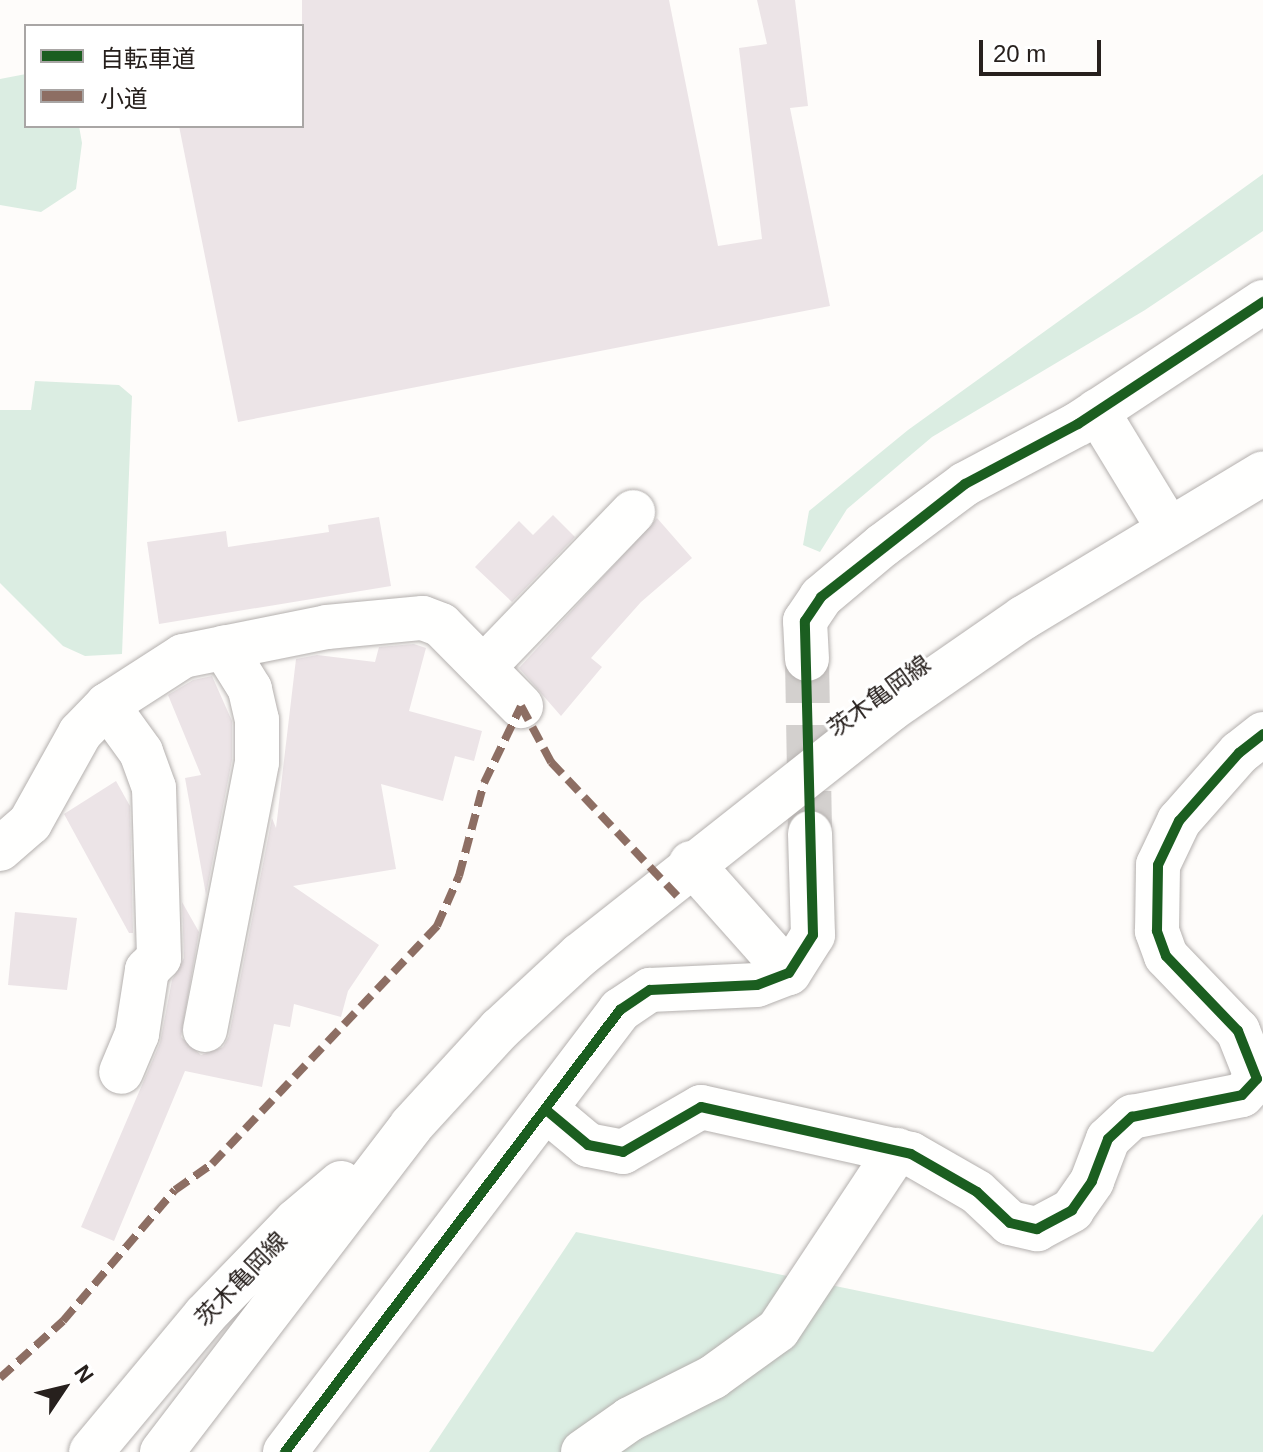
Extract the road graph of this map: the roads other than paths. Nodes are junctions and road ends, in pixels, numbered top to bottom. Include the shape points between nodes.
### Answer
1 (1263, 302) edge
2 (1097, 411) junction
3 (1263, 473) edge
4 (633, 512) dead end
5 (1168, 528) junction
6 (224, 647) junction
7 (807, 659) tunnel mouth
8 (484, 667) junction
9 (107, 705) junction
10 (521, 706) dead end
11 (1263, 734) edge
12 (810, 833) tunnel mouth
13 (0, 849) edge
14 (691, 863) junction
15 (789, 973) junction
16 (205, 1030) dead end
17 (121, 1072) dead end
18 (545, 1109) junction
19 (411, 1126) junction
20 (897, 1150) junction
21 (91, 1452) edge
22 (162, 1452) edge
23 (285, 1452) edge
24 (583, 1452) edge

1 - 2 street
2 - 5 street
2 - 7 street via 965,484 821,597 805,621
3 - 5 street, 茨木亀岡線
4 - 8 street
5 - 14 street, 茨木亀岡線 via 1023,618 890,710
6 - 8 street via 327,627 423,618 441,625
6 - 9 street via 183,656
6 - 16 street via 250,689 257,720 257,762
8 - 10 street
9 - 13 street via 80,733 30,823
9 - 17 street via 141,752 154,803 159,958 147,970 137,1034
11 - 20 street via 1239,753 1179,821 1158,865 1157,931 1166,956 1238,1031 1257,1079 1242,1095 1132,1117 1108,1139 1092,1181 1072,1210 1037,1229 1010,1223 977,1192
12 - 15 street via 813,935
14 - 15 street
14 - 19 street, 茨木亀岡線 via 500,1029
15 - 18 street via 757,985 650,990 620,1010
18 - 20 street via 588,1145 623,1152 701,1107
18 - 23 street
19 - 21 street, 茨木亀岡線 via 296,1221 205,1315
19 - 22 street, 茨木亀岡線
20 - 24 street via 778,1330 713,1377 630,1419

